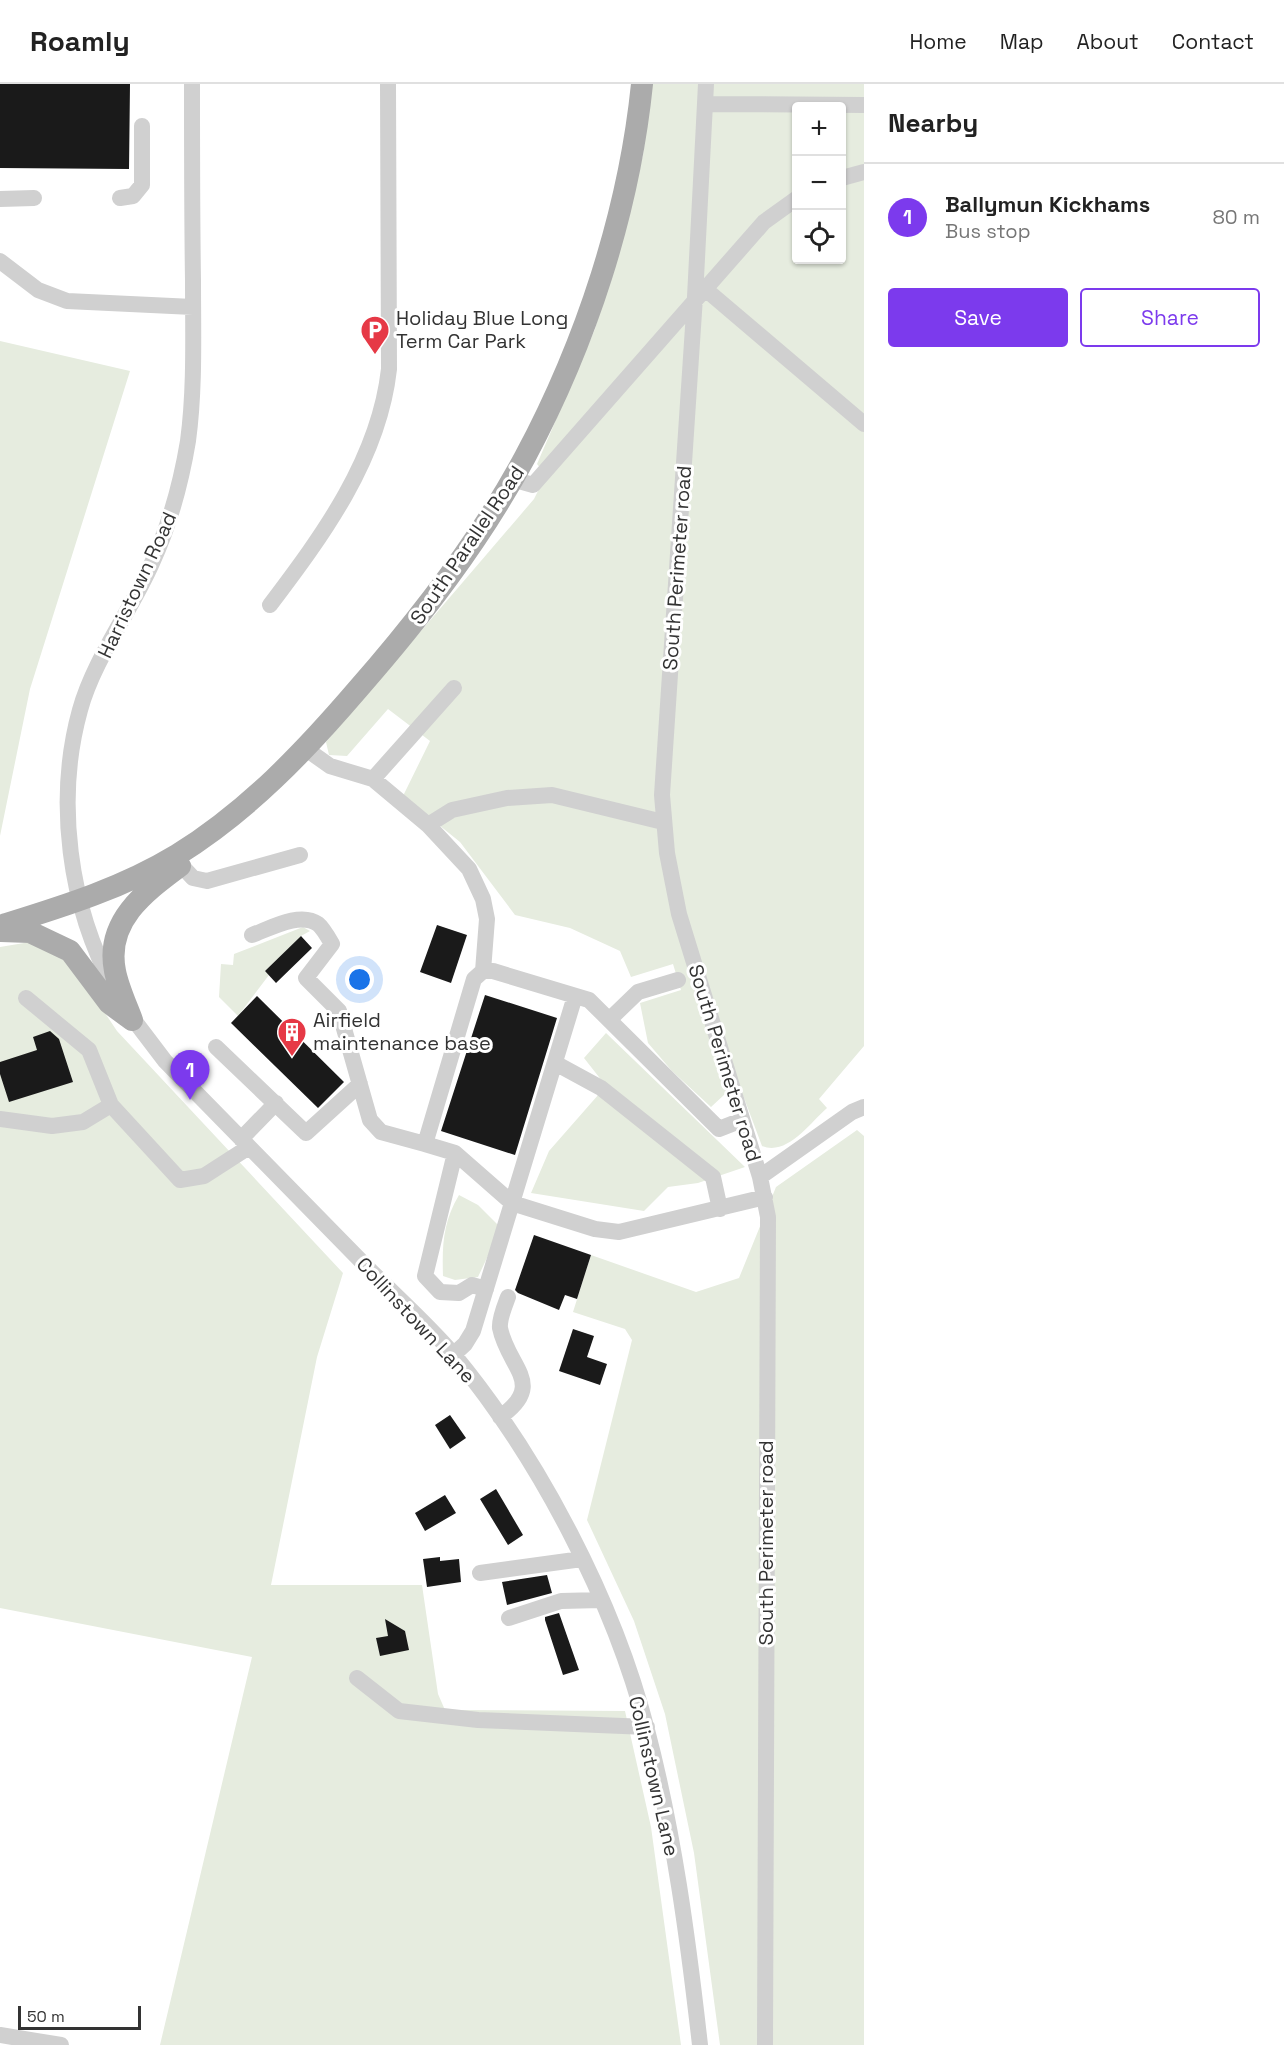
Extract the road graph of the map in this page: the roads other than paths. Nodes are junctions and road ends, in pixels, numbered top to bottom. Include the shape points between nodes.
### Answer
1 (192, 84) edge
2 (388, 84) edge
3 (642, 84) edge
4 (706, 84) edge
5 (705, 104) junction
6 (864, 105) edge
7 (142, 126) dead end
8 (864, 172) edge
9 (846, 177) edge
10 (34, 198) dead end
11 (120, 198) dead end
12 (0, 199) edge
13 (792, 202) edge
14 (0, 261) edge
15 (699, 293) junction
16 (193, 308) junction
17 (864, 424) edge
18 (512, 479) junction
19 (270, 604) dead end
20 (454, 688) dead end
21 (306, 749) junction
22 (373, 779) junction
23 (225, 821) junction
24 (663, 822) junction
25 (428, 825) junction
26 (300, 855) dead end
27 (181, 865) junction
28 (81, 901) junction
29 (0, 926) edge
30 (0, 931) edge
31 (252, 935) dead end
32 (483, 971) junction
33 (678, 980) dead end
34 (575, 996) junction
35 (26, 998) dead end
36 (132, 1020) junction
37 (609, 1020) junction
38 (216, 1047) dead end
39 (555, 1063) junction
40 (360, 1084) junction
41 (276, 1103) junction
42 (111, 1105) junction
43 (864, 1107) edge
44 (0, 1119) edge
45 (742, 1120) junction
46 (245, 1143) junction
47 (425, 1144) junction
48 (455, 1153) junction
49 (760, 1177) junction
50 (765, 1197) junction
51 (512, 1203) junction
52 (720, 1209) junction
53 (486, 1289) junction
54 (508, 1297) dead end
55 (453, 1355) junction
56 (500, 1417) junction
57 (582, 1560) junction
58 (480, 1573) dead end
59 (601, 1600) junction
60 (509, 1617) dead end
61 (357, 1678) dead end
62 (647, 1727) junction
63 (0, 2035) edge
64 (61, 2045) edge
65 (700, 2045) edge
66 (765, 2045) edge

1 - 16 street, Harristown Road
2 - 19 street via 386,391 373,438 339,507 320,539
3 - 18 main road, South Parallel Road via 625,190 596,293 557,392
4 - 5 street, South Perimeter road
5 - 6 street
5 - 15 street, South Perimeter road
7 - 11 street via 141,185 133,196
8 - 9 street
10 - 12 street
13 - 15 street via 764,222
14 - 16 street via 38,290 67,301
15 - 17 street
15 - 18 street via 533,485
15 - 24 street, South Perimeter road
16 - 28 street, Harristown Road via 188,439 175,504 152,564 115,630 80,709 69,776 69,844
18 - 21 main road, South Parallel Road via 454,570 404,637
20 - 22 street
21 - 22 street via 330,766
21 - 23 main road, South Parallel Road
22 - 25 street
23 - 27 main road
23 - 28 main road, South Parallel Road via 176,855
24 - 25 street via 552,795 507,798 452,810
24 - 45 street, South Perimeter road via 679,914
25 - 32 street via 469,869 483,899 487,919
26 - 27 street via 207,881 193,878
27 - 36 main road via 126,912 115,942 115,970
28 - 29 main road, South Parallel Road
28 - 36 street, Collinstown Lane via 104,969
30 - 36 main road via 30,932 70,951 109,1003
31 - 40 street via 297,919 309,919 319,925 332,944 306,978 339,1011
32 - 34 street
32 - 47 street via 474,979
33 - 37 street via 638,992
34 - 37 street via 589,1000
34 - 39 street
35 - 42 street via 89,1050
36 - 46 street, Collinstown Lane via 165,1061
37 - 45 street via 719,1129
38 - 41 street
39 - 51 street
39 - 52 street via 601,1088 713,1177
40 - 41 street via 306,1133
40 - 47 street via 370,1120 381,1132
41 - 46 street
42 - 44 street via 83,1122 52,1126
42 - 46 street via 180,1180 204,1176
43 - 49 street
45 - 49 street, South Perimeter road
46 - 55 street, Collinstown Lane
47 - 48 street
48 - 51 street
48 - 53 street via 425,1276 440,1292 459,1293 472,1285
49 - 50 street, South Perimeter road
50 - 52 street
50 - 66 street, South Perimeter road
51 - 52 street via 595,1229 619,1232
51 - 53 street
53 - 55 street via 473,1331
54 - 56 street via 500,1326 522,1380 523,1394
55 - 56 street, Collinstown Lane
56 - 57 street, Collinstown Lane via 527,1454
57 - 58 street
57 - 59 street, Collinstown Lane
59 - 60 street via 561,1601
59 - 62 street, Collinstown Lane
61 - 62 street via 399,1711 478,1720
62 - 65 street, Collinstown Lane via 670,1828
63 - 64 street

